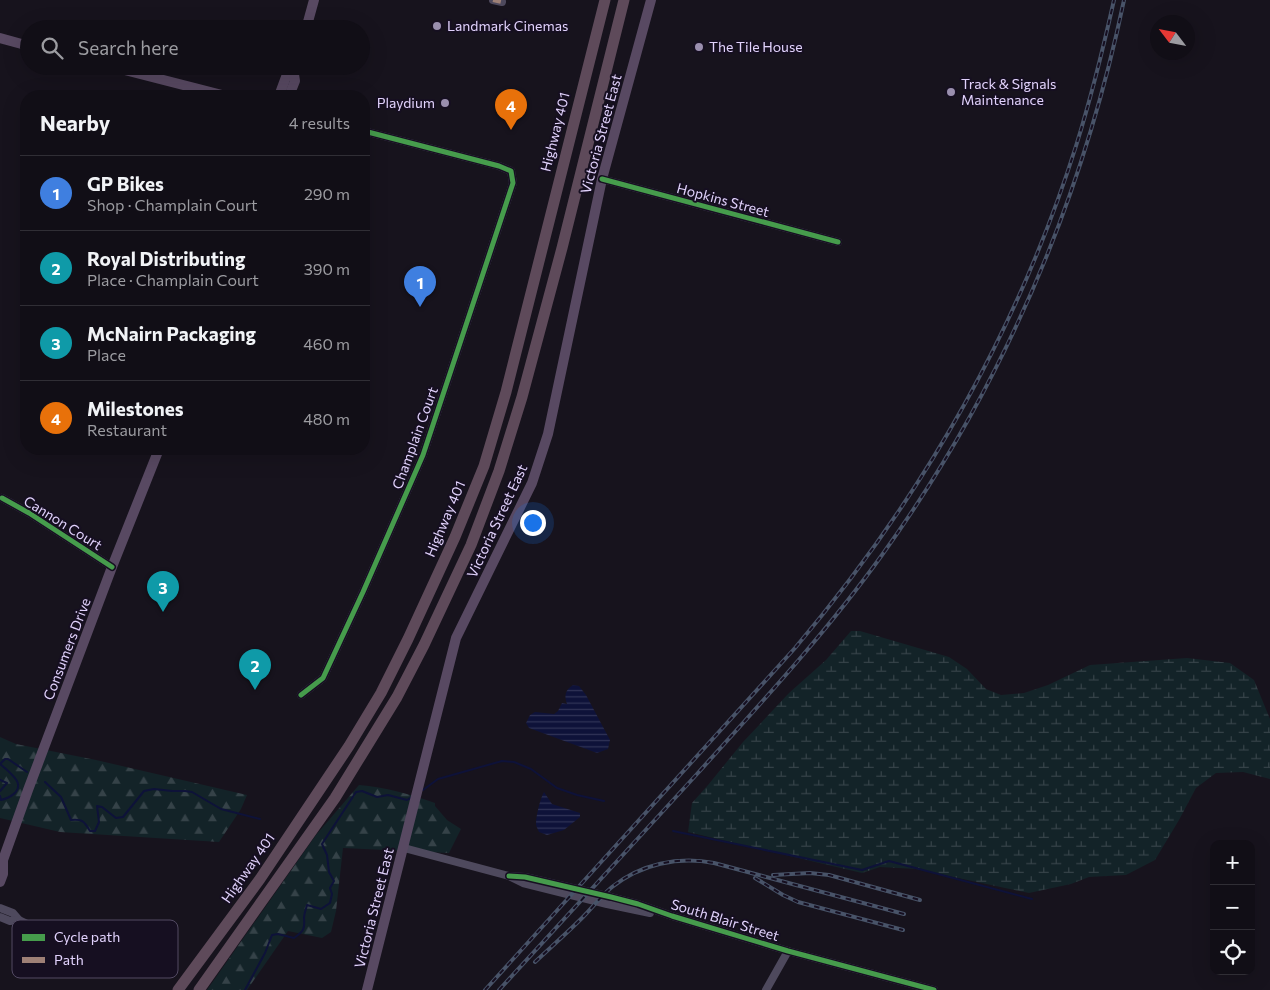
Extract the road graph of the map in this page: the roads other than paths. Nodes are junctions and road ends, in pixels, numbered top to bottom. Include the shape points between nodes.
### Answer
1 (314, 0) edge
2 (493, 0) edge
3 (605, 0) edge
4 (624, 0) edge
5 (650, 0) edge
6 (502, 2) dead end
7 (308, 20) edge
8 (0, 38) edge
9 (20, 44) edge
10 (144, 75) edge
11 (288, 75) edge
12 (294, 75) edge
13 (203, 90) edge
14 (281, 90) edge
15 (291, 90) edge
16 (370, 133) edge
17 (602, 179) junction
18 (838, 242) dead end
19 (157, 455) edge
20 (2, 498) dead end
21 (112, 567) junction
22 (302, 695) dead end
23 (404, 848) junction
24 (2, 862) edge
25 (0, 882) edge
26 (0, 908) edge
27 (0, 917) edge
28 (19, 920) edge
29 (12, 921) edge
30 (788, 951) junction
31 (178, 990) edge
32 (199, 990) edge
33 (367, 990) edge
34 (766, 990) edge
35 (934, 990) edge

1 - 7 main road
2 - 6 street
3 - 31 highway, Highway 401 via 506,392 484,466 455,537 381,693 349,746 260,879
4 - 32 highway via 522,397 471,545 397,697 335,798
5 - 17 main road, Victoria Street East
8 - 9 main road
10 - 13 main road
11 - 14 main road
12 - 15 main road
16 - 22 street, Champlain Court via 499,166 511,172 513,182 423,455 323,678
17 - 18 street, Hopkins Street
17 - 23 main road, Victoria Street East via 548,434 532,483 456,638
19 - 21 main road, Consumers Drive
20 - 21 street, Cannon Court
21 - 24 main road, Consumers Drive
23 - 30 street, South Blair Street via 509,876 533,878 602,894
23 - 33 main road, Victoria Street East
24 - 25 main road, Consumers Drive
26 - 28 street via 13,913
27 - 29 street
30 - 34 street
30 - 35 street, South Blair Street

